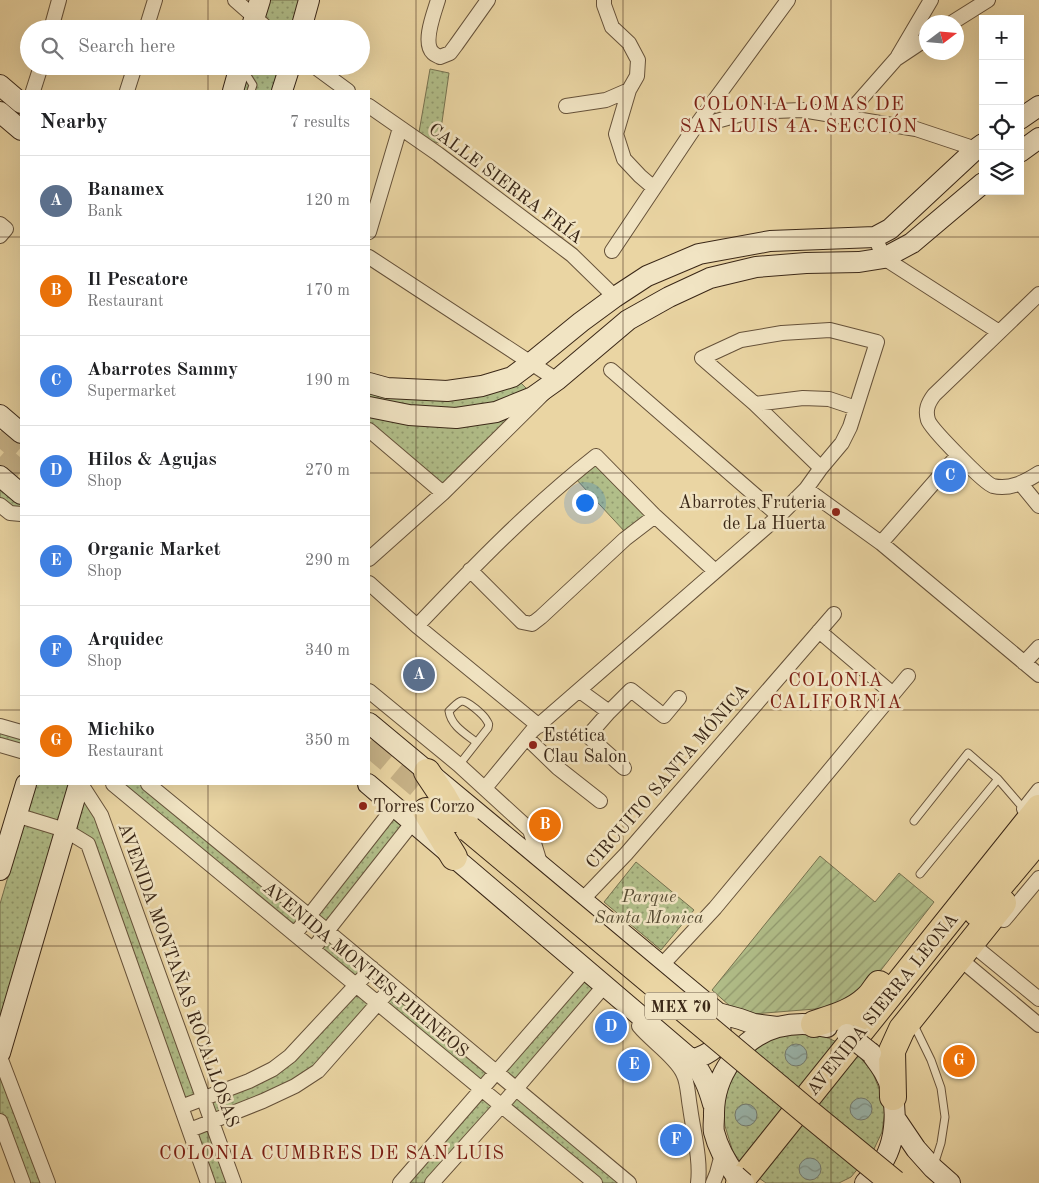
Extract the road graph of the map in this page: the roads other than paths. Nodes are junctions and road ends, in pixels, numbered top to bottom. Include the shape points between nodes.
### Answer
1 (59, 0) edge
2 (155, 0) edge
3 (235, 0) edge
4 (438, 0) edge
5 (488, 0) edge
6 (604, 0) edge
7 (788, 0) edge
8 (930, 0) edge
9 (988, 0) edge
10 (308, 1) edge
11 (964, 15) edge
12 (258, 19) edge
13 (53, 20) edge
14 (149, 20) edge
15 (303, 20) edge
16 (919, 43) edge
17 (896, 58) junction
18 (38, 75) edge
19 (132, 75) edge
20 (238, 75) edge
21 (246, 75) edge
22 (287, 75) edge
23 (326, 75) edge
24 (0, 85) edge
25 (34, 90) edge
26 (127, 90) edge
27 (233, 90) edge
28 (251, 90) edge
29 (282, 90) edge
30 (347, 90) edge
31 (629, 90) junction
32 (20, 102) edge
33 (566, 106) dead end
34 (1039, 106) edge
35 (370, 107) edge
36 (0, 112) edge
37 (1024, 115) edge
38 (845, 117) junction
39 (20, 127) edge
40 (695, 127) junction
41 (400, 128) junction
42 (1039, 138) edge
43 (979, 148) edge
44 (980, 150) edge
45 (1023, 150) edge
46 (979, 186) edge
47 (654, 188) junction
48 (0, 224) edge
49 (370, 229) edge
50 (0, 236) edge
51 (875, 237) junction
52 (612, 251) dead end
53 (370, 258) edge
54 (884, 258) junction
55 (1039, 294) edge
56 (615, 297) junction
57 (1000, 332) junction
58 (532, 362) junction
59 (611, 370) dead end
60 (557, 380) junction
61 (370, 382) edge
62 (755, 404) junction
63 (370, 407) edge
64 (856, 408) junction
65 (0, 415) edge
66 (370, 431) edge
67 (20, 432) edge
68 (958, 455) junction
69 (821, 468) junction
70 (1039, 473) edge
71 (0, 476) edge
72 (1021, 484) junction
73 (806, 489) junction
74 (20, 493) edge
75 (443, 493) junction
76 (0, 505) edge
77 (1039, 506) edge
78 (20, 514) edge
79 (655, 516) junction
80 (780, 516) junction
81 (881, 543) junction
82 (370, 558) edge
83 (470, 570) junction
84 (715, 571) junction
85 (370, 584) edge
86 (834, 614) dead end
87 (417, 626) junction
88 (819, 631) junction
89 (1039, 647) edge
90 (1024, 663) junction
91 (1039, 675) edge
92 (908, 676) dead end
93 (580, 691) junction
94 (370, 693) edge
95 (893, 694) junction
96 (678, 698) dead end
97 (609, 712) junction
98 (370, 724) edge
99 (0, 726) edge
100 (539, 726) junction
101 (20, 732) edge
102 (527, 738) junction
103 (476, 742) junction
104 (0, 745) edge
105 (20, 751) edge
106 (458, 765) junction
107 (624, 768) dead end
108 (427, 772) junction
109 (998, 780) junction
110 (26, 785) edge
111 (80, 785) edge
112 (81, 785) edge
113 (114, 785) edge
114 (149, 785) edge
115 (369, 785) edge
116 (485, 788) junction
117 (1039, 790) edge
118 (600, 801) dead end
119 (395, 806) junction
120 (425, 811) junction
121 (16, 816) junction
122 (1032, 820) edge
123 (914, 821) dead end
124 (65, 830) junction
125 (460, 836) junction
126 (999, 858) junction
127 (1039, 859) edge
128 (542, 866) junction
129 (0, 870) edge
130 (920, 874) dead end
131 (1039, 878) edge
132 (582, 900) junction
133 (309, 916) junction
134 (327, 931) junction
135 (295, 934) junction
136 (312, 949) junction
137 (979, 950) junction
138 (966, 964) junction
139 (661, 966) junction
140 (372, 968) junction
141 (586, 969) junction
142 (938, 984) junction
143 (356, 985) junction
144 (393, 986) junction
145 (611, 991) junction
146 (1039, 999) edge
147 (378, 1003) junction
148 (718, 1013) junction
149 (911, 1018) junction
150 (814, 1024) junction
151 (1039, 1025) edge
152 (778, 1027) junction
153 (0, 1055) edge
154 (692, 1060) junction
155 (497, 1073) junction
156 (516, 1089) junction
157 (482, 1090) junction
158 (204, 1098) junction
159 (713, 1104) junction
160 (502, 1105) junction
161 (181, 1107) junction
162 (894, 1108) junction
163 (0, 1121) edge
164 (212, 1121) junction
165 (190, 1130) junction
166 (722, 1154) junction
167 (933, 1168) junction
168 (743, 1181) edge
169 (24, 1183) edge
170 (48, 1183) edge
171 (208, 1183) edge
172 (234, 1183) edge
173 (400, 1183) edge
174 (432, 1183) edge
175 (595, 1183) edge
176 (628, 1183) edge
177 (698, 1183) edge
178 (713, 1183) edge
179 (865, 1183) edge
180 (870, 1183) edge
181 (894, 1183) edge
182 (950, 1183) edge

1 - 13 street
2 - 14 street
3 - 12 street
4 - 5 street via 428,39 433,53 440,57 450,53
6 - 31 street via 612,27 629,43 638,60 637,76
7 - 40 street
8 - 17 street
9 - 11 street
10 - 15 main road
16 - 17 street
17 - 38 street
18 - 25 street
19 - 26 street
20 - 27 main road
21 - 28 lane
22 - 29 main road
23 - 30 street
24 - 32 main road
31 - 33 street via 606,100
31 - 47 street via 616,134 624,159
34 - 37 main road
35 - 41 street, CALLE SIERRA FRÍA
36 - 39 main road
38 - 40 street via 802,110 749,112
38 - 43 street via 916,129
40 - 47 street
41 - 49 street
41 - 56 street, CALLE SIERRA FRÍA via 572,255
42 - 45 main road
44 - 51 main road via 890,229
46 - 54 main road via 912,243
47 - 52 street
48 - 50 street via 6,229
51 - 54 street
51 - 56 main road via 770,241 699,254 647,276
53 - 58 street
54 - 57 street
54 - 60 main road via 756,267 710,278 628,320
55 - 57 street
56 - 58 main road
57 - 68 street via 928,403 929,422
58 - 60 street
58 - 61 main road via 512,377 447,391 387,388
59 - 80 street
60 - 63 main road via 534,397 496,412 456,418 409,415
60 - 75 street
62 - 64 street via 803,398 829,399
62 - 64 street via 702,358 741,340 830,330 877,342
62 - 69 street
64 - 69 street via 842,443
65 - 67 main road
66 - 75 street
68 - 72 street via 990,485
68 - 81 street
69 - 73 street
70 - 72 street
71 - 74 main road
72 - 77 street
73 - 80 street
73 - 81 street
75 - 82 street
76 - 78 street via 10,513
79 - 83 street via 625,539 532,624 522,622
79 - 83 street via 596,456 565,480
79 - 84 street
80 - 84 street
81 - 90 street
83 - 87 street
84 - 93 street
85 - 87 street
86 - 88 street, CIRCUITO SANTA MÓNICA
87 - 100 street
88 - 95 street
88 - 132 street, CIRCUITO SANTA MÓNICA via 626,854
89 - 90 street
90 - 91 street
92 - 95 street
93 - 97 street
93 - 100 street
94 - 106 street
95 - 139 street via 715,908
96 - 97 street via 664,716 631,690
97 - 107 street via 588,736
98 - 108 main road
99 - 101 street
100 - 102 street
102 - 116 street
102 - 118 street
103 - 103 lane via 489,723 468,702 459,702 449,712 450,718
103 - 106 lane
104 - 105 street
106 - 116 street
108 - 125 highway via 443,796
108 - 128 main road
109 - 122 lane
109 - 123 lane via 968,753
109 - 130 lane
110 - 121 main road
111 - 124 main road
112 - 158 street, AVENIDA MONTAÑAS ROCALLOSAS via 101,815
113 - 135 street, AVENIDA MONTES PIRINEOS
114 - 133 street, AVENIDA MONTES PIRINEOS
115 - 119 main road
116 - 128 street via 530,830
117 - 122 street, AVENIDA SIERRA LEONA
119 - 120 main road
119 - 133 street
120 - 125 highway, MEX 70
120 - 134 street
121 - 124 street
121 - 129 main road
122 - 126 highway, AVENIDA SIERRA LEONA
122 - 168 highway, AVENIDA SIERRA LEONA
124 - 153 main road
124 - 161 street via 88,844
125 - 141 main road
125 - 180 highway, MEX 70
125 - 181 highway, MEX 70, bridge
126 - 150 highway via 970,872 868,998 856,1008
126 - 168 highway, AVENIDA SIERRA LEONA
127 - 142 highway
128 - 132 main road
131 - 137 street, AVENIDA SIERRA LEONA
132 - 139 main road
133 - 134 street, AVENIDA MONTES PIRINEOS
133 - 135 street
134 - 136 street
134 - 140 street, AVENIDA MONTES PIRINEOS
135 - 136 street, AVENIDA MONTES PIRINEOS
136 - 143 street, AVENIDA MONTES PIRINEOS
137 - 138 street, AVENIDA SIERRA LEONA
137 - 146 street
138 - 142 street, AVENIDA SIERRA LEONA
138 - 151 street
139 - 148 main road
140 - 143 street
140 - 144 street, AVENIDA MONTES PIRINEOS
141 - 145 main road
141 - 155 street
142 - 149 highway
143 - 147 street, AVENIDA MONTES PIRINEOS
143 - 158 street via 290,1056 273,1069
144 - 147 street
144 - 155 street, AVENIDA MONTES PIRINEOS
145 - 154 main road
145 - 156 street
145 - 177 street via 642,1030 684,1073 697,1152
147 - 157 street, AVENIDA MONTES PIRINEOS
147 - 164 street via 318,1071 295,1086
148 - 152 main road via 754,1024
148 - 154 main road via 721,1033 718,1044 705,1055
149 - 162 highway via 892,1051
149 - 167 lane via 941,1088 945,1117
150 - 152 main road
150 - 162 main road, bridge via 847,1034 871,1053 885,1073
152 - 159 main road via 741,1048 718,1084
153 - 170 street
154 - 159 main road via 710,1090
155 - 156 street, AVENIDA MONTES PIRINEOS
155 - 157 street
156 - 160 street
156 - 176 street, AVENIDA MONTES PIRINEOS
157 - 160 street, AVENIDA MONTES PIRINEOS
157 - 173 street
158 - 161 street
158 - 164 street, AVENIDA MONTAÑAS ROCALLOSAS
159 - 166 main road via 714,1130
160 - 174 street
160 - 175 street, AVENIDA MONTES PIRINEOS
161 - 165 street
162 - 167 main road via 916,1149
162 - 179 main road via 891,1144 879,1168
163 - 169 street
164 - 165 street
164 - 172 street, AVENIDA MONTAÑAS ROCALLOSAS
165 - 171 street
166 - 168 main road
166 - 178 street
167 - 182 main road

